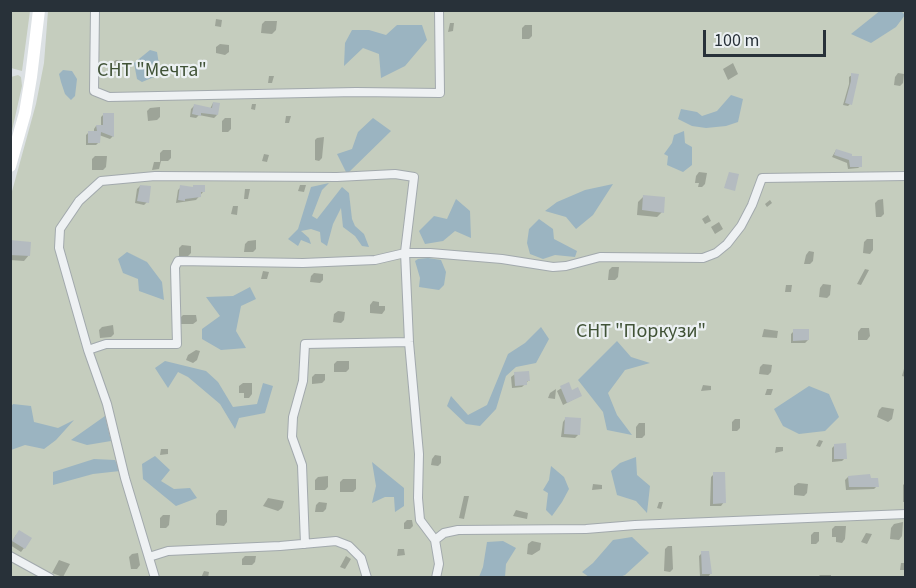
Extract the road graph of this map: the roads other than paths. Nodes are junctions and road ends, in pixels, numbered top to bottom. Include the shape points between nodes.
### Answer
1 (39, 10) edge
2 (95, 10) edge
3 (439, 10) edge
4 (10, 166) edge
5 (906, 176) edge
6 (405, 253) junction
7 (409, 342) junction
8 (88, 350) junction
9 (906, 514) edge
10 (435, 540) junction
11 (305, 544) junction
12 (10, 556) edge
13 (149, 557) junction
14 (50, 578) edge
15 (155, 578) edge
16 (367, 578) edge
17 (436, 578) edge

1 - 4 main road via 30,86
2 - 3 street via 94,91 109,97 440,93
5 - 6 street via 762,178 741,226 727,243 703,258 600,257 553,267 502,259
6 - 7 street
6 - 8 street via 375,260 303,263 178,261 177,344 106,344
6 - 8 street via 414,177 155,176 101,181 79,201 60,229 59,248
7 - 10 street via 419,454 420,520
7 - 11 street via 305,344 303,381 292,437 302,465
8 - 13 street
9 - 10 street via 586,529 458,530
10 - 17 street via 439,564
11 - 13 street via 168,551
11 - 16 street via 336,541 349,546 361,558
12 - 14 street
13 - 15 street

